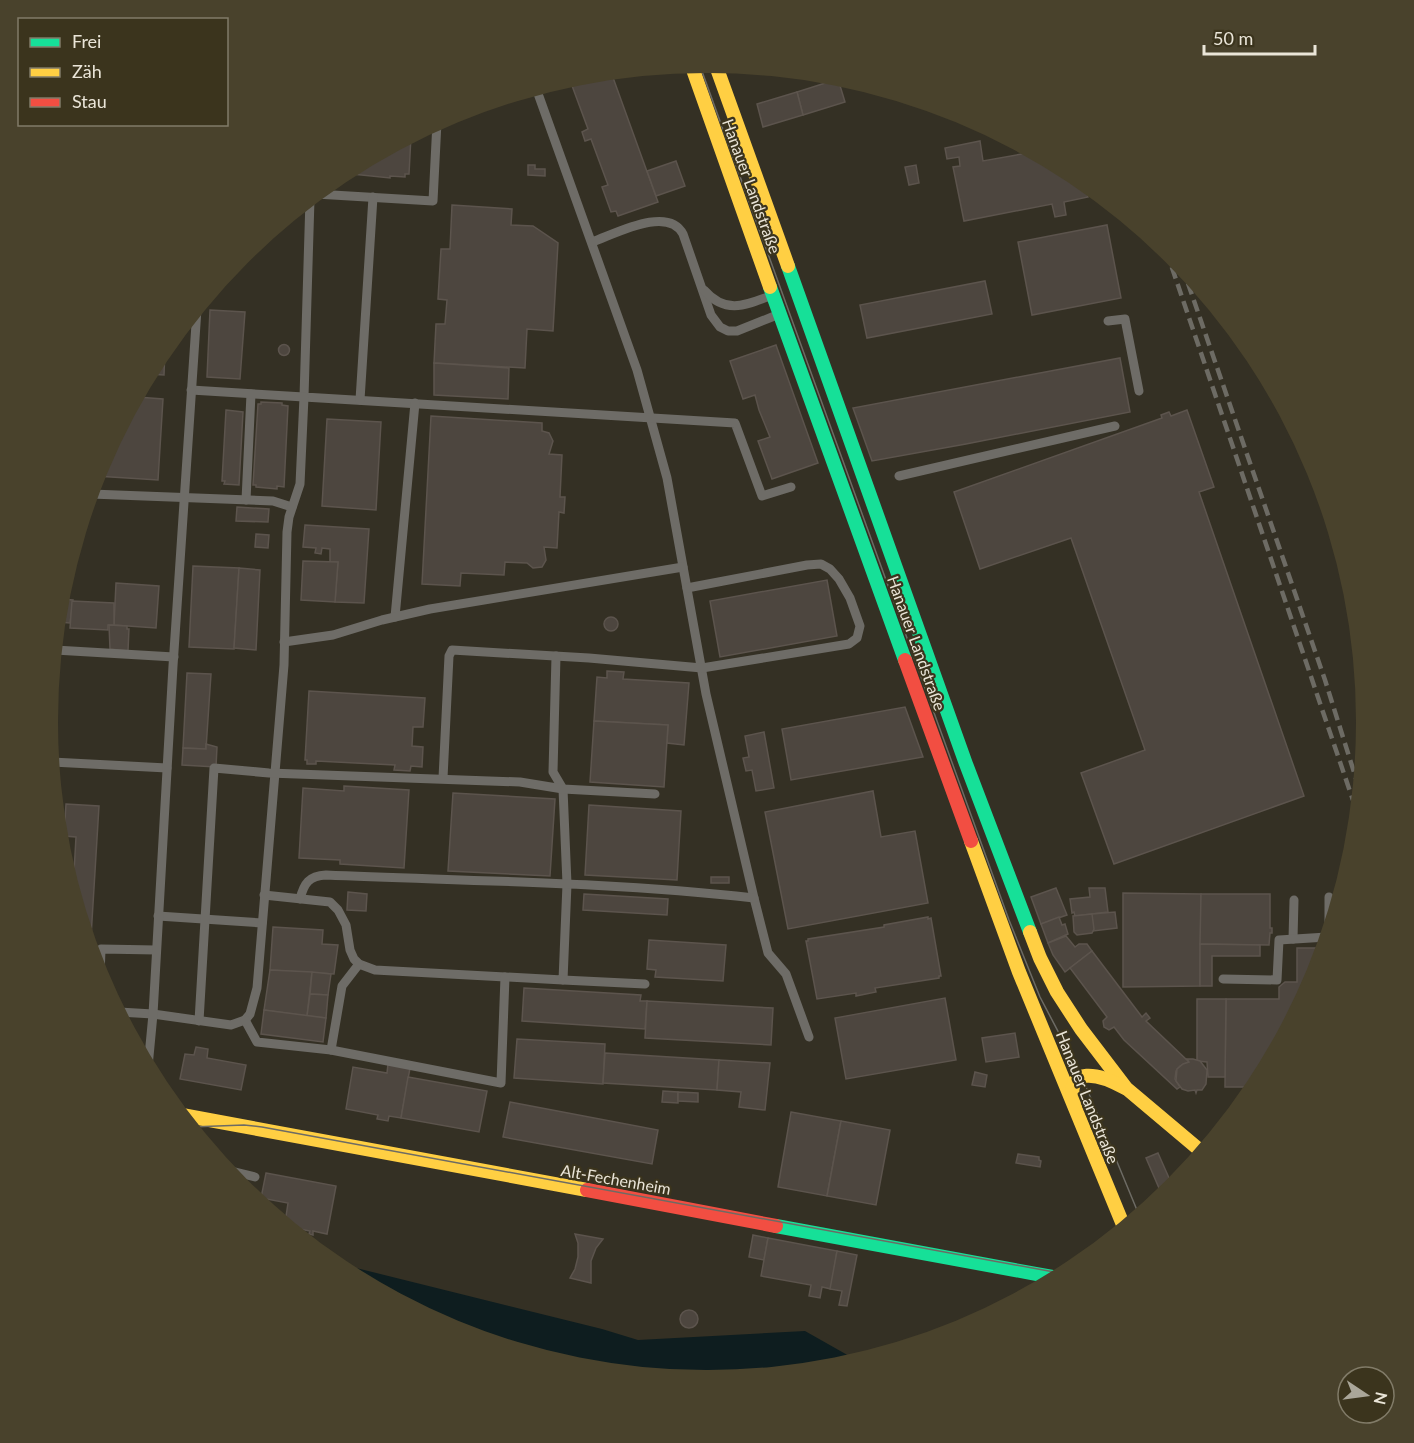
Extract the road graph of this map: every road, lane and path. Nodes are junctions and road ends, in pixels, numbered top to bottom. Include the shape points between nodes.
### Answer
1 (694, 73) edge
2 (719, 73) edge
3 (537, 95) edge
4 (436, 132) edge
5 (329, 195) edge
6 (374, 197) junction
7 (310, 209) edge
8 (592, 242) junction
9 (702, 288) junction
10 (773, 295) junction
11 (780, 315) junction
12 (1108, 321) dead end
13 (196, 323) edge
14 (191, 390) junction
15 (1139, 391) dead end
16 (251, 394) junction
17 (304, 397) junction
18 (360, 400) junction
19 (416, 403) junction
20 (650, 418) junction
21 (1115, 426) dead end
22 (899, 476) dead end
23 (790, 487) dead end
24 (100, 494) edge
25 (184, 497) junction
26 (246, 500) junction
27 (292, 507) junction
28 (683, 567) junction
29 (687, 588) junction
30 (395, 617) junction
31 (284, 642) junction
32 (63, 650) edge
33 (556, 656) junction
34 (174, 657) junction
35 (702, 668) junction
36 (60, 762) edge
37 (167, 768) junction
38 (274, 772) junction
39 (443, 778) junction
40 (563, 789) junction
41 (655, 794) dead end
42 (567, 884) junction
43 (264, 895) junction
44 (1329, 897) dead end
45 (754, 898) junction
46 (300, 899) junction
47 (1294, 900) dead end
48 (1329, 903) edge
49 (158, 916) junction
50 (205, 919) junction
51 (262, 923) junction
52 (1318, 938) edge
53 (1293, 939) junction
54 (102, 949) joint
55 (156, 950) junction
56 (102, 953) edge
57 (359, 964) junction
58 (505, 977) junction
59 (563, 980) junction
60 (1223, 980) dead end
61 (645, 984) dead end
62 (127, 1013) edge
63 (153, 1014) junction
64 (245, 1020) junction
65 (199, 1021) junction
66 (809, 1037) dead end
67 (331, 1050) junction
68 (149, 1053) edge
69 (1126, 1088) junction
70 (1076, 1109) junction
71 (194, 1117) edge
72 (1196, 1147) edge
73 (242, 1174) edge
74 (255, 1177) dead end
75 (1119, 1222) edge
76 (1045, 1274) edge

1 - 10 main road, Hanauer Landstraße
2 - 69 main road, Hanauer Landstraße via 1015,894 1057,992
3 - 8 lane
4 - 6 lane via 432,201
5 - 6 lane
6 - 18 lane
7 - 17 lane
8 - 9 lane via 653,220 670,222 683,234
8 - 20 lane
9 - 10 lane via 718,303 728,306 744,306
9 - 11 lane via 715,322 728,331
10 - 11 main road, Hanauer Landstraße
11 - 70 main road, Hanauer Landstraße via 1019,972
12 - 15 lane via 1125,319
13 - 14 lane
14 - 16 lane
14 - 25 lane
16 - 17 lane
16 - 26 lane
17 - 18 lane
17 - 27 lane via 300,484
18 - 19 lane
19 - 20 lane
19 - 30 lane
20 - 23 lane via 735,423 762,496
20 - 28 lane via 667,478
21 - 22 lane
24 - 25 lane
25 - 26 lane
25 - 34 lane
26 - 27 lane via 273,501
27 - 31 lane via 287,532
28 - 29 lane
28 - 30 lane
29 - 35 lane
29 - 35 lane via 821,564 839,579 860,626 857,638 849,644
30 - 31 lane via 333,635
31 - 38 lane
32 - 34 lane
33 - 35 lane
33 - 39 lane via 452,650
33 - 40 lane via 553,772
34 - 37 lane
35 - 45 lane
36 - 37 lane
37 - 49 lane
38 - 39 lane
38 - 43 lane
38 - 50 lane via 214,768
39 - 40 lane via 520,782
40 - 41 lane
40 - 42 lane
42 - 45 lane
42 - 46 lane via 326,875 315,876 308,882
42 - 59 lane
43 - 46 lane
43 - 51 lane
44 - 48 lane
45 - 66 lane via 768,953 786,974
46 - 57 lane via 330,902 338,909 346,925 350,950
47 - 53 lane
49 - 50 lane
49 - 55 lane
50 - 51 lane
50 - 65 lane
51 - 64 lane via 254,1004
52 - 53 lane
53 - 60 lane via 1279,940 1277,980
54 - 55 lane
54 - 56 lane
55 - 63 lane
57 - 58 lane via 375,970
57 - 67 lane via 342,986
58 - 59 lane
58 - 67 lane via 501,1083
59 - 61 lane
62 - 63 lane
63 - 65 lane
63 - 68 lane
64 - 65 lane via 231,1025
64 - 67 lane via 257,1042
69 - 70 main road via 1102,1076 1086,1075 1072,1088
69 - 72 main road, Hanauer Landstraße
70 - 75 main road, Hanauer Landstraße
71 - 76 main road, Alt-Fechenheim
73 - 74 lane

